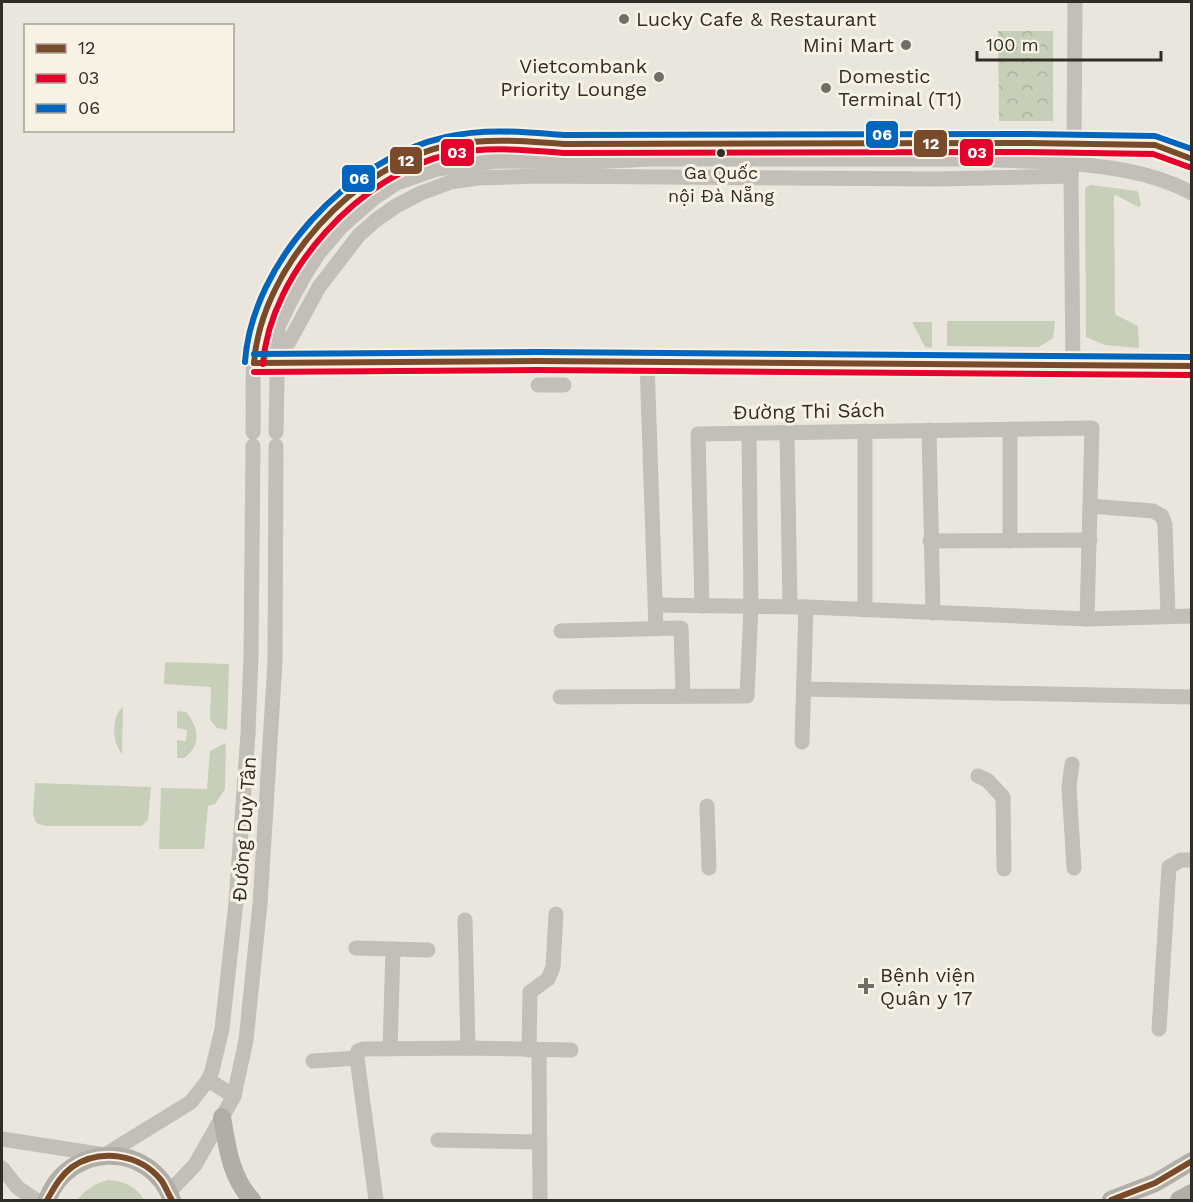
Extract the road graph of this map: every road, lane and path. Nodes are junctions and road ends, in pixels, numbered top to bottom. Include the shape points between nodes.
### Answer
1 (1075, 2) edge
2 (1074, 144) junction
3 (1191, 159) edge
4 (1071, 176) junction
5 (1191, 193) edge
6 (647, 362) junction
7 (254, 363) junction
8 (277, 364) junction
9 (1073, 365) junction
10 (1191, 366) edge
11 (538, 385) dead end
12 (564, 385) dead end
13 (1010, 429) junction
14 (929, 430) junction
15 (865, 432) junction
16 (749, 434) junction
17 (787, 434) junction
18 (1090, 506) junction
19 (1090, 540) junction
20 (930, 541) junction
21 (1010, 541) junction
22 (253, 545) junction
23 (275, 546) junction
24 (656, 605) junction
25 (702, 606) junction
26 (751, 606) junction
27 (798, 607) junction
28 (865, 610) junction
29 (933, 613) junction
30 (1168, 616) junction
31 (1191, 616) edge
32 (1087, 619) junction
33 (656, 629) junction
34 (561, 632) dead end
35 (804, 689) junction
36 (682, 696) junction
37 (560, 697) dead end
38 (1191, 697) edge
39 (802, 742) dead end
40 (1072, 764) dead end
41 (978, 776) dead end
42 (707, 806) dead end
43 (1191, 860) edge
44 (709, 868) dead end
45 (1074, 868) dead end
46 (1004, 869) dead end
47 (556, 914) dead end
48 (465, 920) dead end
49 (356, 948) dead end
50 (393, 949) junction
51 (428, 950) dead end
52 (1159, 1029) dead end
53 (468, 1048) junction
54 (390, 1049) junction
55 (534, 1050) junction
56 (571, 1050) dead end
57 (357, 1058) junction
58 (313, 1061) dead end
59 (208, 1080) junction
60 (234, 1096) junction
61 (222, 1117) junction
62 (2, 1139) edge
63 (438, 1140) dead end
64 (538, 1142) junction
65 (105, 1155) junction
66 (1191, 1161) edge
67 (2, 1168) edge
68 (1191, 1193) edge
69 (170, 1196) edge
70 (36, 1200) edge
71 (47, 1200) edge
72 (252, 1200) edge
73 (376, 1200) edge
74 (540, 1200) edge
75 (1111, 1200) edge
76 (1179, 1200) edge

1 - 2 street
2 - 3 street, Đường Duy Tân via 1155,145
2 - 4 street
2 - 7 street, Đường Duy Tân via 475,141 434,149 394,164 370,179 316,228 263,312
4 - 8 street via 537,176 451,182 396,206 359,235 319,288
4 - 9 street
5 - 8 street, Đường Duy Tân, bridge via 1164,180 1126,170 970,159 497,161 437,169 397,183 374,198 329,240 281,319
6 - 8 street
6 - 9 street
6 - 24 street
7 - 8 street
7 - 22 street, Đường Duy Tân
8 - 23 street, Đường Duy Tân
9 - 10 street
11 - 12 street
13 - 14 street, Đường Thi Sách
13 - 18 street, Đường Thi Sách via 1092,428
13 - 21 street
14 - 15 street, Đường Thi Sách
14 - 20 street
15 - 17 street, Đường Thi Sách
15 - 28 street
16 - 17 street, Đường Thi Sách
16 - 25 street, Đường Thi Sách via 698,434
16 - 26 street
17 - 27 street
18 - 19 street
18 - 30 street via 1153,511 1162,516
19 - 21 street
19 - 32 street
20 - 21 street
20 - 29 street
22 - 23 street
22 - 59 street, Đường Duy Tân via 251,656 237,892 222,1029
23 - 60 street, Đường Duy Tân via 275,662 260,904 246,1040
24 - 25 street
24 - 33 street
25 - 26 street
26 - 27 street
26 - 36 street via 747,696
27 - 28 street
27 - 35 street
28 - 29 street
29 - 32 street
30 - 31 street
30 - 32 street
33 - 34 street
33 - 36 street via 681,628
35 - 38 street
35 - 39 street
36 - 37 street
40 - 45 street
41 - 46 street via 1003,797
42 - 44 street
43 - 52 street via 1180,860 1169,867
47 - 55 street via 553,967 548,979 530,992
48 - 53 street
49 - 50 street
50 - 51 street
50 - 54 street
53 - 54 street
53 - 55 street
54 - 57 street via 363,1049
55 - 56 street
55 - 64 street
57 - 58 street
57 - 73 street
59 - 60 street
59 - 65 street, Đường Duy Tân via 191,1102
60 - 61 street, Đường Duy Tân
61 - 69 street, Đường Duy Tân via 195,1165
61 - 72 main road via 232,1168
62 - 65 street
63 - 64 street
64 - 74 street
65 - 69 main road via 120,1156 149,1169
65 - 71 main road via 71,1167 59,1178
66 - 75 main road via 1155,1183
67 - 70 street via 18,1188
68 - 76 main road

